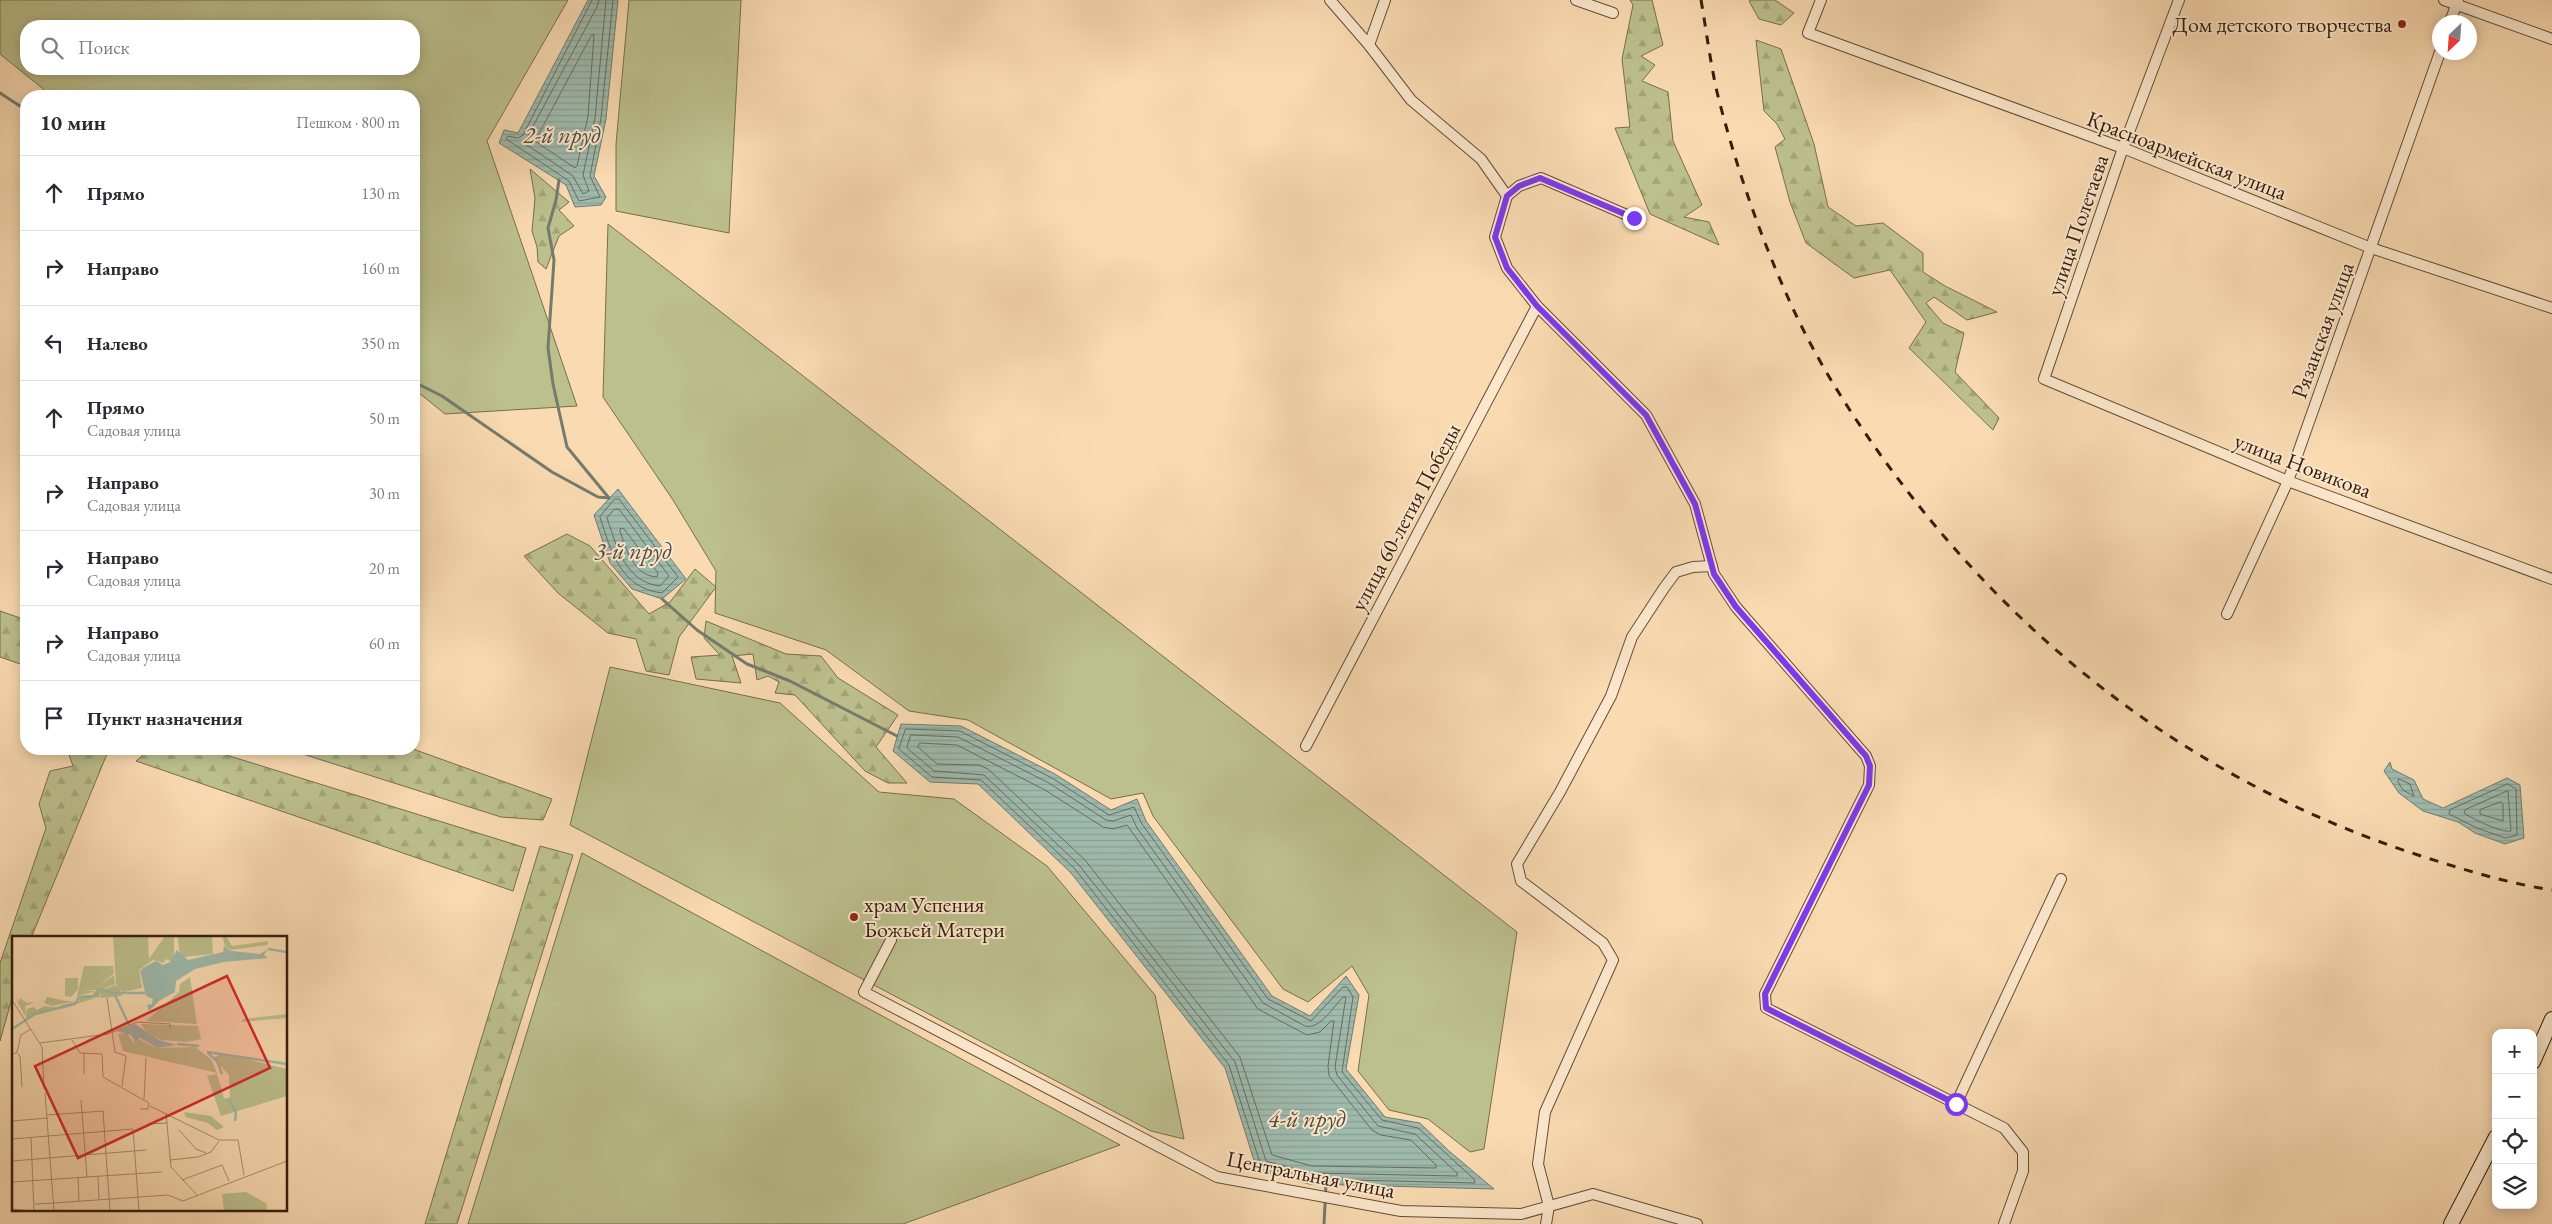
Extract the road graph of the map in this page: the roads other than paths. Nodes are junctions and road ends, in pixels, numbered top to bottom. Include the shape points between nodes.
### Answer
1 (1330, 0) edge
2 (1385, 0) edge
3 (1576, 0) edge
4 (1821, 0) edge
5 (2179, 0) edge
6 (2444, 0) edge
7 (2457, 2) edge
8 (1613, 13) dead end
9 (2452, 15) edge
10 (2552, 39) edge
11 (1369, 45) junction
12 (2437, 60) edge
13 (2123, 148) junction
14 (1507, 196) junction
15 (1634, 218) dead end
16 (2371, 248) junction
17 (1537, 306) junction
18 (2552, 308) edge
19 (2044, 379) joint
20 (2288, 480) junction
21 (1712, 566) junction
22 (2552, 579) edge
23 (2227, 614) dead end
24 (1306, 746) dead end
25 (2061, 879) dead end
26 (891, 940) dead end
27 (2552, 1019) edge
28 (2537, 1053) edge
29 (1956, 1104) junction
30 (2492, 1145) edge
31 (1549, 1206) junction
32 (1546, 1224) edge
33 (1696, 1224) edge
34 (2004, 1224) edge
35 (2451, 1224) edge

1 - 11 street
2 - 11 street
3 - 8 street
4 - 13 street, Красноармейская улица via 1808,33
5 - 13 street, улица Полетаева
6 - 7 street
7 - 9 street
7 - 10 street
11 - 14 street via 1411,100 1481,159
12 - 16 street, Рязанская улица
13 - 16 street, Красноармейская улица
13 - 19 street, улица Полетаева
14 - 15 street via 1519,186 1540,178
14 - 17 street via 1495,237 1507,268
16 - 18 street, Красноармейская улица
16 - 20 street, Рязанская улица
17 - 21 street via 1646,415 1695,504
17 - 24 street, улица 60-летия Победы
19 - 20 street, улица Новикова
20 - 22 street, улица Новикова
20 - 23 street, Рязанская улица
21 - 29 street via 1736,607 1866,756 1870,766 1869,785 1765,994 1766,1008
21 - 31 street via 1676,572 1664,588 1632,637 1611,696 1517,864 1521,880 1603,943 1613,960 1546,1112 1538,1164
25 - 29 street
26 - 31 street, Центральная улица via 864,992 1217,1177 1402,1211 1521,1214
27 - 28 main road
29 - 34 street via 2004,1128 2023,1152 2023,1171
30 - 35 main road
31 - 32 street
31 - 33 street, Центральная улица via 1593,1194

